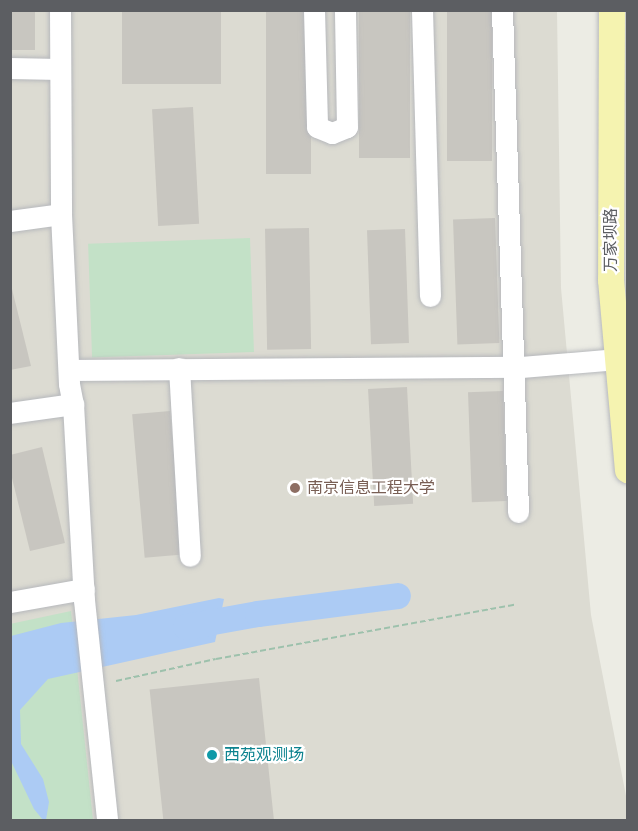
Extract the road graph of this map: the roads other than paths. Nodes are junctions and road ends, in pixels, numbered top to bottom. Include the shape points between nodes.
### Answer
1 (60, 10) edge
2 (314, 10) edge
3 (345, 10) edge
4 (422, 10) edge
5 (502, 10) edge
6 (612, 10) edge
7 (10, 68) edge
8 (59, 69) junction
9 (61, 214) junction
10 (10, 221) edge
11 (430, 296) dead end
12 (618, 359) junction
13 (515, 367) junction
14 (178, 368) junction
15 (69, 370) junction
16 (73, 404) junction
17 (10, 413) edge
18 (627, 470) edge
19 (518, 512) dead end
20 (190, 556) dead end
21 (84, 594) junction
22 (10, 602) edge
23 (107, 820) edge

1 - 8 lane
2 - 3 lane via 317,127 332,133 347,127
4 - 11 lane
5 - 13 lane
6 - 12 main road, 万家坝路 via 611,280
7 - 8 lane
8 - 9 lane
9 - 10 lane
9 - 15 lane
12 - 13 lane
12 - 18 main road, 万家坝路
13 - 14 lane
13 - 19 lane
14 - 15 lane
14 - 20 lane
15 - 16 lane
16 - 17 lane
16 - 21 lane
21 - 22 lane
21 - 23 lane

